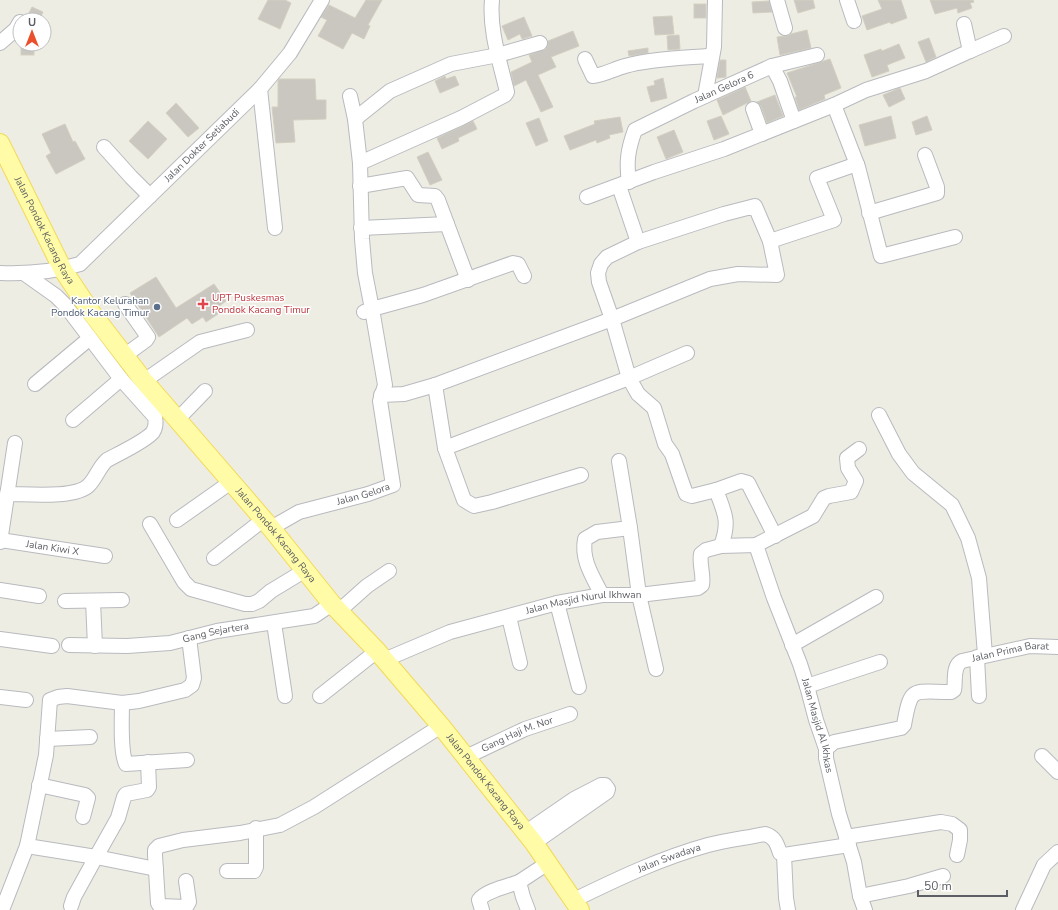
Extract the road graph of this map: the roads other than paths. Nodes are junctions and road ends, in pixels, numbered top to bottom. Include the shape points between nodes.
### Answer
1 (322, 0) edge
2 (492, 0) edge
3 (715, 0) edge
4 (777, 0) edge
5 (847, 0) edge
6 (854, 20) dead end
7 (964, 24) dead end
8 (785, 28) dead end
9 (12, 33) edge
10 (1004, 36) dead end
11 (540, 43) dead end
12 (0, 44) edge
13 (970, 51) junction
14 (498, 55) junction
15 (817, 55) dead end
16 (585, 59) dead end
17 (711, 60) junction
18 (772, 66) junction
19 (260, 89) junction
20 (350, 96) dead end
21 (705, 96) junction
22 (834, 105) junction
23 (753, 109) dead end
24 (355, 119) junction
25 (794, 121) junction
26 (762, 134) junction
27 (0, 143) edge
28 (104, 147) dead end
29 (925, 155) dead end
30 (360, 163) junction
31 (857, 164) junction
32 (624, 184) junction
33 (360, 186) junction
34 (150, 196) junction
35 (587, 198) dead end
36 (869, 214) junction
37 (447, 224) junction
38 (275, 228) dead end
39 (361, 228) junction
40 (955, 237) dead end
41 (770, 241) junction
42 (638, 242) junction
43 (62, 270) junction
44 (0, 273) edge
45 (25, 274) junction
46 (524, 276) dead end
47 (468, 280) junction
48 (125, 304) dead end
49 (368, 311) junction
50 (612, 319) junction
51 (247, 330) dead end
52 (90, 338) junction
53 (687, 353) dead end
54 (124, 356) junction
55 (629, 378) junction
56 (121, 379) junction
57 (144, 381) junction
58 (35, 384) dead end
59 (435, 385) junction
60 (205, 391) dead end
61 (381, 395) junction
62 (878, 415) dead end
63 (73, 420) dead end
64 (177, 420) junction
65 (15, 443) dead end
66 (445, 448) junction
67 (859, 449) dead end
68 (619, 461) dead end
69 (581, 475) dead end
70 (231, 482) junction
71 (716, 490) junction
72 (7, 494) junction
73 (177, 520) dead end
74 (150, 524) dead end
75 (267, 524) junction
76 (630, 528) junction
77 (775, 536) junction
78 (0, 541) edge
79 (756, 545) junction
80 (721, 546) junction
81 (105, 556) dead end
82 (214, 558) dead end
83 (304, 571) junction
84 (389, 571) dead end
85 (0, 590) edge
86 (602, 595) junction
87 (639, 595) junction
88 (39, 596) dead end
89 (876, 597) dead end
90 (122, 600) dead end
91 (65, 601) dead end
92 (93, 601) junction
93 (557, 603) junction
94 (336, 607) junction
95 (509, 617) junction
96 (274, 623) junction
97 (189, 638) junction
98 (0, 639) edge
99 (69, 645) dead end
100 (792, 645) junction
101 (52, 646) dead end
102 (95, 646) junction
103 (1058, 646) edge
104 (380, 655) junction
105 (981, 656) junction
106 (880, 662) dead end
107 (520, 663) dead end
108 (656, 669) dead end
109 (807, 686) junction
110 (579, 687) dead end
111 (285, 696) dead end
112 (320, 696) dead end
113 (979, 696) dead end
114 (0, 697) edge
115 (26, 700) dead end
116 (122, 703) junction
117 (570, 714) dead end
118 (441, 726) junction
119 (90, 737) dead end
120 (47, 739) junction
121 (826, 749) junction
122 (1042, 756) dead end
123 (466, 757) junction
124 (187, 760) dead end
125 (148, 762) junction
126 (1058, 772) edge
127 (39, 785) junction
128 (83, 817) dead end
129 (256, 828) junction
130 (530, 837) junction
131 (847, 841) junction
132 (27, 846) junction
133 (1058, 852) edge
134 (784, 855) junction
135 (957, 855) dead end
136 (96, 857) junction
137 (548, 863) junction
138 (156, 869) junction
139 (226, 871) dead end
140 (943, 876) dead end
141 (186, 881) dead end
142 (519, 882) junction
143 (860, 896) junction
144 (577, 905) edge
145 (71, 906) dead end
146 (1023, 909) edge
147 (2, 910) edge
148 (482, 910) edge
149 (528, 910) edge
150 (788, 910) edge
151 (865, 910) edge

1 - 19 street, Jalan Dokter Setiabudi via 290,53
2 - 14 street via 492,24
3 - 17 street via 714,47
4 - 8 street
5 - 6 street
7 - 13 street
9 - 12 street
10 - 13 street
11 - 14 street
13 - 22 street via 926,70 866,90
14 - 24 street via 451,64 424,75 390,91
14 - 30 street via 507,92 504,97
15 - 18 street, Jalan Gelora 6
16 - 17 street via 593,76 625,66 654,61 708,56
17 - 21 street
18 - 21 street, Jalan Gelora 6
18 - 25 street
19 - 34 street, Jalan Dokter Setiabudi
19 - 38 street
20 - 24 street
21 - 32 street, Jalan Gelora 6 via 635,130 630,142
22 - 25 street
22 - 31 street
23 - 26 street
24 - 30 street
25 - 26 street
26 - 32 street
27 - 43 main road, Jalan Pondok Kacang Raya
28 - 34 street
29 - 36 street via 937,193
30 - 33 street
31 - 36 street
31 - 41 street via 817,178 834,220
32 - 35 street
32 - 42 street
33 - 37 street via 407,178 418,195 435,196
33 - 39 street
34 - 43 street, Jalan Dokter Setiabudi via 80,264
36 - 40 street via 881,256
37 - 39 street
37 - 47 street
39 - 49 street
41 - 42 street via 755,206
41 - 50 street via 777,275 738,274 710,279
42 - 50 street via 607,257 601,264 599,282
43 - 45 street, Jalan Dokter Setiabudi
43 - 54 main road, Jalan Pondok Kacang Raya
44 - 45 street, Jalan Dokter Setiabudi
45 - 52 street via 56,296
46 - 47 street via 518,264 514,263
47 - 49 street
48 - 54 street via 148,337
49 - 61 street via 385,385
50 - 55 street
50 - 59 street
51 - 57 street via 200,342
52 - 56 street
52 - 58 street
53 - 55 street
54 - 57 main road, Jalan Pondok Kacang Raya
55 - 66 street
55 - 71 street via 638,394 654,408 665,444 672,454 686,494 692,496
56 - 63 street
56 - 72 street via 155,417 156,425 152,433 102,464 89,485 82,491 68,494
57 - 64 main road, Jalan Pondok Kacang Raya
59 - 61 street via 404,394
59 - 66 street
60 - 64 street
61 - 75 street, Jalan Gelora via 393,485 299,512
62 - 105 street via 899,454 913,473 952,505 968,538 979,578
64 - 70 main road, Jalan Pondok Kacang Raya
65 - 72 street
66 - 69 street via 464,500 474,506
67 - 77 street via 847,458 848,468 856,481 851,492 824,498 813,516
68 - 76 street
70 - 73 street
70 - 75 main road, Jalan Pondok Kacang Raya
71 - 77 street via 741,481 748,483
71 - 80 street via 726,525
72 - 78 street
74 - 83 street via 184,582 191,589 252,604
75 - 82 street
75 - 83 main road, Jalan Pondok Kacang Raya
76 - 86 street via 598,532 585,539 586,564
76 - 87 street
77 - 79 street
78 - 81 street, Jalan Kiwi X
79 - 80 street, Jalan Masjid Nurul Ikhwan
79 - 100 street, Jalan Masjid Al Ikhkas
80 - 87 street, Jalan Masjid Nurul Ikhwan via 701,554 703,581 698,588
83 - 94 main road, Jalan Pondok Kacang Raya
84 - 94 street, Gang Sejartera
85 - 88 street
86 - 87 street, Jalan Masjid Nurul Ikhwan
86 - 93 street, Jalan Masjid Nurul Ikhwan
87 - 108 street
89 - 100 street
90 - 92 street
91 - 92 street
92 - 102 street
93 - 95 street, Jalan Masjid Nurul Ikhwan
93 - 110 street
94 - 96 street, Gang Sejartera via 314,616
94 - 104 main road, Jalan Pondok Kacang Raya
95 - 104 street, Jalan Masjid Nurul Ikhwan via 450,632
95 - 107 street
96 - 97 street, Gang Sejartera via 217,631
96 - 111 street
97 - 102 street, Gang Sejartera via 170,643
97 - 116 street via 194,678 192,685 185,690
98 - 101 street
99 - 102 street, Gang Sejartera
100 - 109 street, Jalan Masjid Al Ikhkas
103 - 105 street, Jalan Prima Barat via 1030,646
104 - 112 street, Jalan Masjid Nurul Ikhwan
104 - 118 main road, Jalan Pondok Kacang Raya
105 - 113 street
105 - 121 street, Jalan Prima Barat via 958,663 954,690 951,692 914,693 908,702 904,725 901,728 834,742
106 - 109 street
109 - 121 street, Jalan Masjid Al Ikhkas
114 - 115 street
116 - 120 street via 67,696 53,698 49,702
116 - 125 street via 126,764
117 - 123 street, Gang Haji M. Nor via 525,729
118 - 123 main road, Jalan Pondok Kacang Raya
118 - 129 street via 314,807 280,824
119 - 120 street
120 - 127 street
121 - 131 street, Jalan Masjid Al Ikhkas via 826,758
122 - 126 street
123 - 130 main road, Jalan Pondok Kacang Raya
124 - 125 street
125 - 136 street via 149,787 147,790 126,794 118,818
127 - 128 street via 85,795 88,798
127 - 132 street
129 - 138 street via 159,846 155,850
129 - 139 street via 254,871
130 - 130 street via 574,799 601,785 608,789 607,792
130 - 137 main road, Jalan Pondok Kacang Raya
131 - 134 street
131 - 135 street via 941,822 952,824 960,830
131 - 143 street, Jalan Masjid Al Ikhkas
132 - 136 street
132 - 147 street
133 - 146 street via 1044,865
134 - 144 street, Jalan Swadaya via 780,853 771,835 766,834 708,845 626,874
134 - 150 street
136 - 138 street
136 - 145 street
137 - 142 street
137 - 144 main road, Jalan Pondok Kacang Raya
138 - 141 street via 160,906 186,907 189,902
140 - 143 street
142 - 148 street via 481,897 478,900
142 - 149 street
143 - 151 street, Jalan Masjid Al Ikhkas

